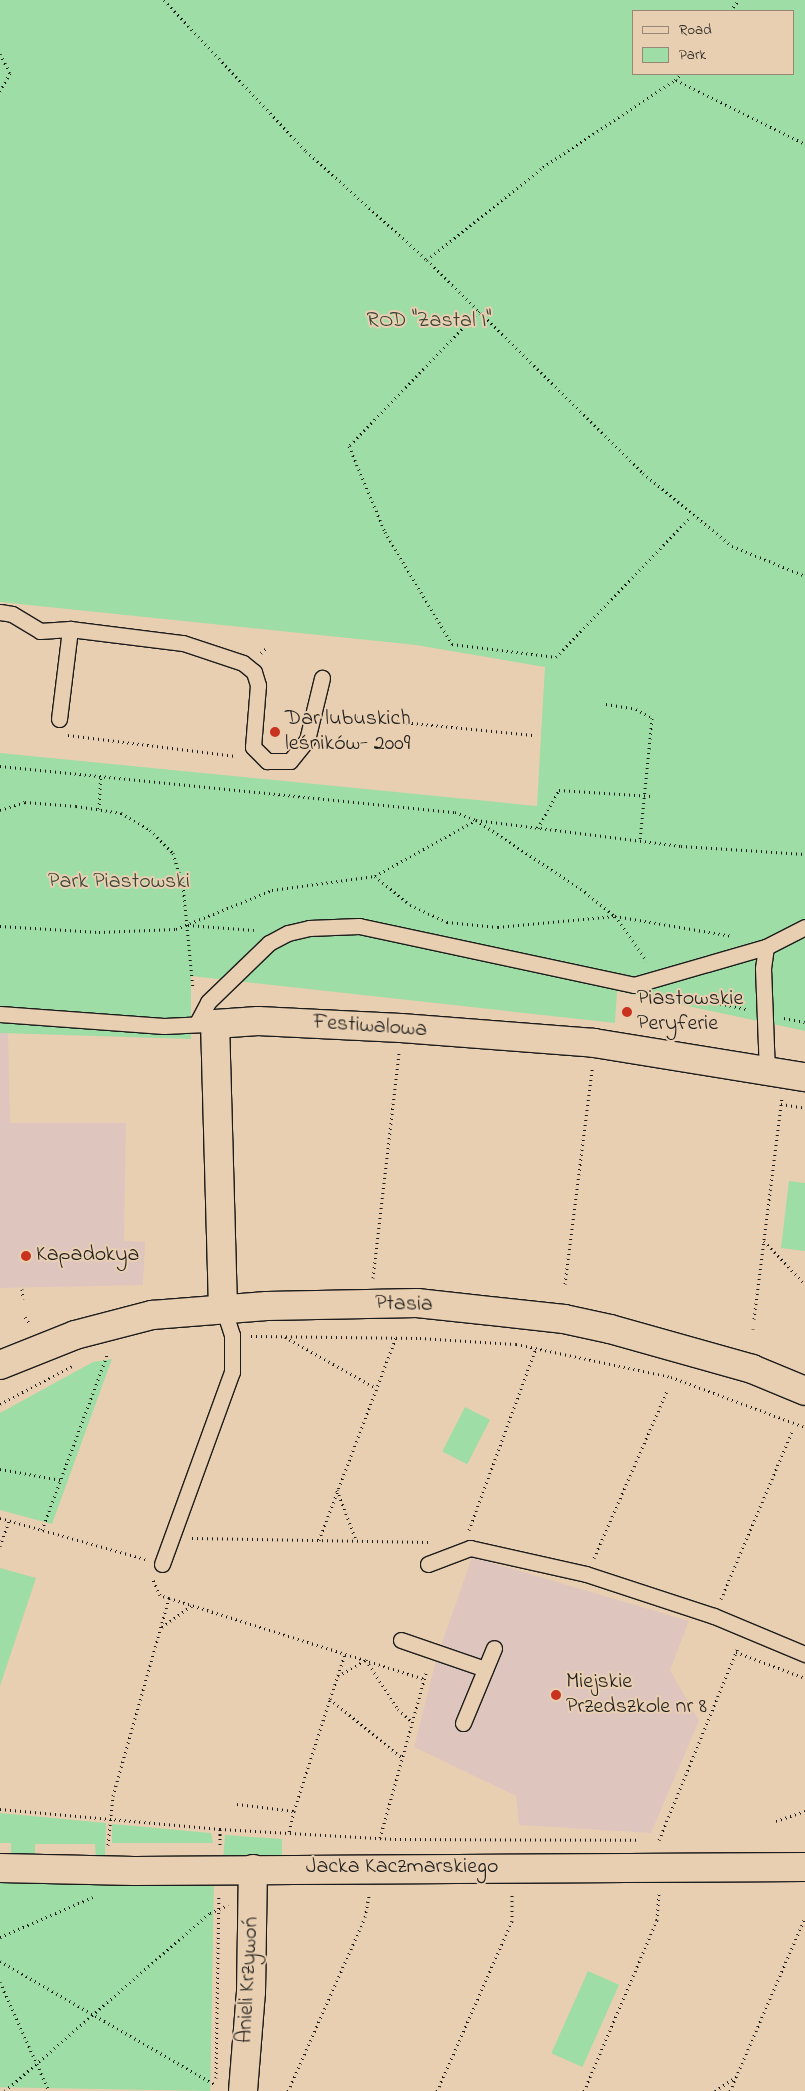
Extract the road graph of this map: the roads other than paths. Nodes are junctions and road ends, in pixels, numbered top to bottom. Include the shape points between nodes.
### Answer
1 (0, 612) edge
2 (70, 630) junction
3 (322, 678) dead end
4 (59, 719) road end
5 (805, 927) edge
6 (766, 947) junction
7 (0, 1014) edge
8 (206, 1024) junction
9 (786, 1073) edge
10 (223, 1308) junction
11 (0, 1364) edge
12 (805, 1391) edge
13 (162, 1564) road end
14 (428, 1564) dead end
15 (400, 1640) dead end
16 (494, 1648) dead end
17 (805, 1654) edge
18 (486, 1669) junction
19 (463, 1723) dead end
20 (805, 1867) edge
21 (0, 1868) edge
22 (253, 1881) junction
23 (243, 2091) edge

1 - 2 lane via 12,614 40,631
2 - 3 lane via 183,643 243,663 254,672 258,685 254,749 267,761 290,761 307,740
2 - 4 lane
5 - 6 lane
6 - 8 lane via 634,985 359,926 308,928 288,933 269,943 219,990 208,1002
6 - 9 lane via 763,968 767,1014
7 - 8 lane via 164,1026
8 - 9 street, Festiwalowa via 258,1021 401,1028 594,1043
8 - 10 street
10 - 11 street, Ptasia via 114,1323
10 - 12 street, Ptasia via 417,1303 564,1319 674,1345 752,1369
10 - 13 lane via 232,1335 232,1372
14 - 17 lane via 470,1548 586,1574 714,1616
15 - 18 lane
16 - 18 lane
18 - 19 lane
20 - 22 street, Jacka Kaczmarskiego via 660,1853 511,1867 375,1868
21 - 22 street, Jacka Kaczmarskiego
22 - 23 street, Anieli Krzywoń via 251,1992

